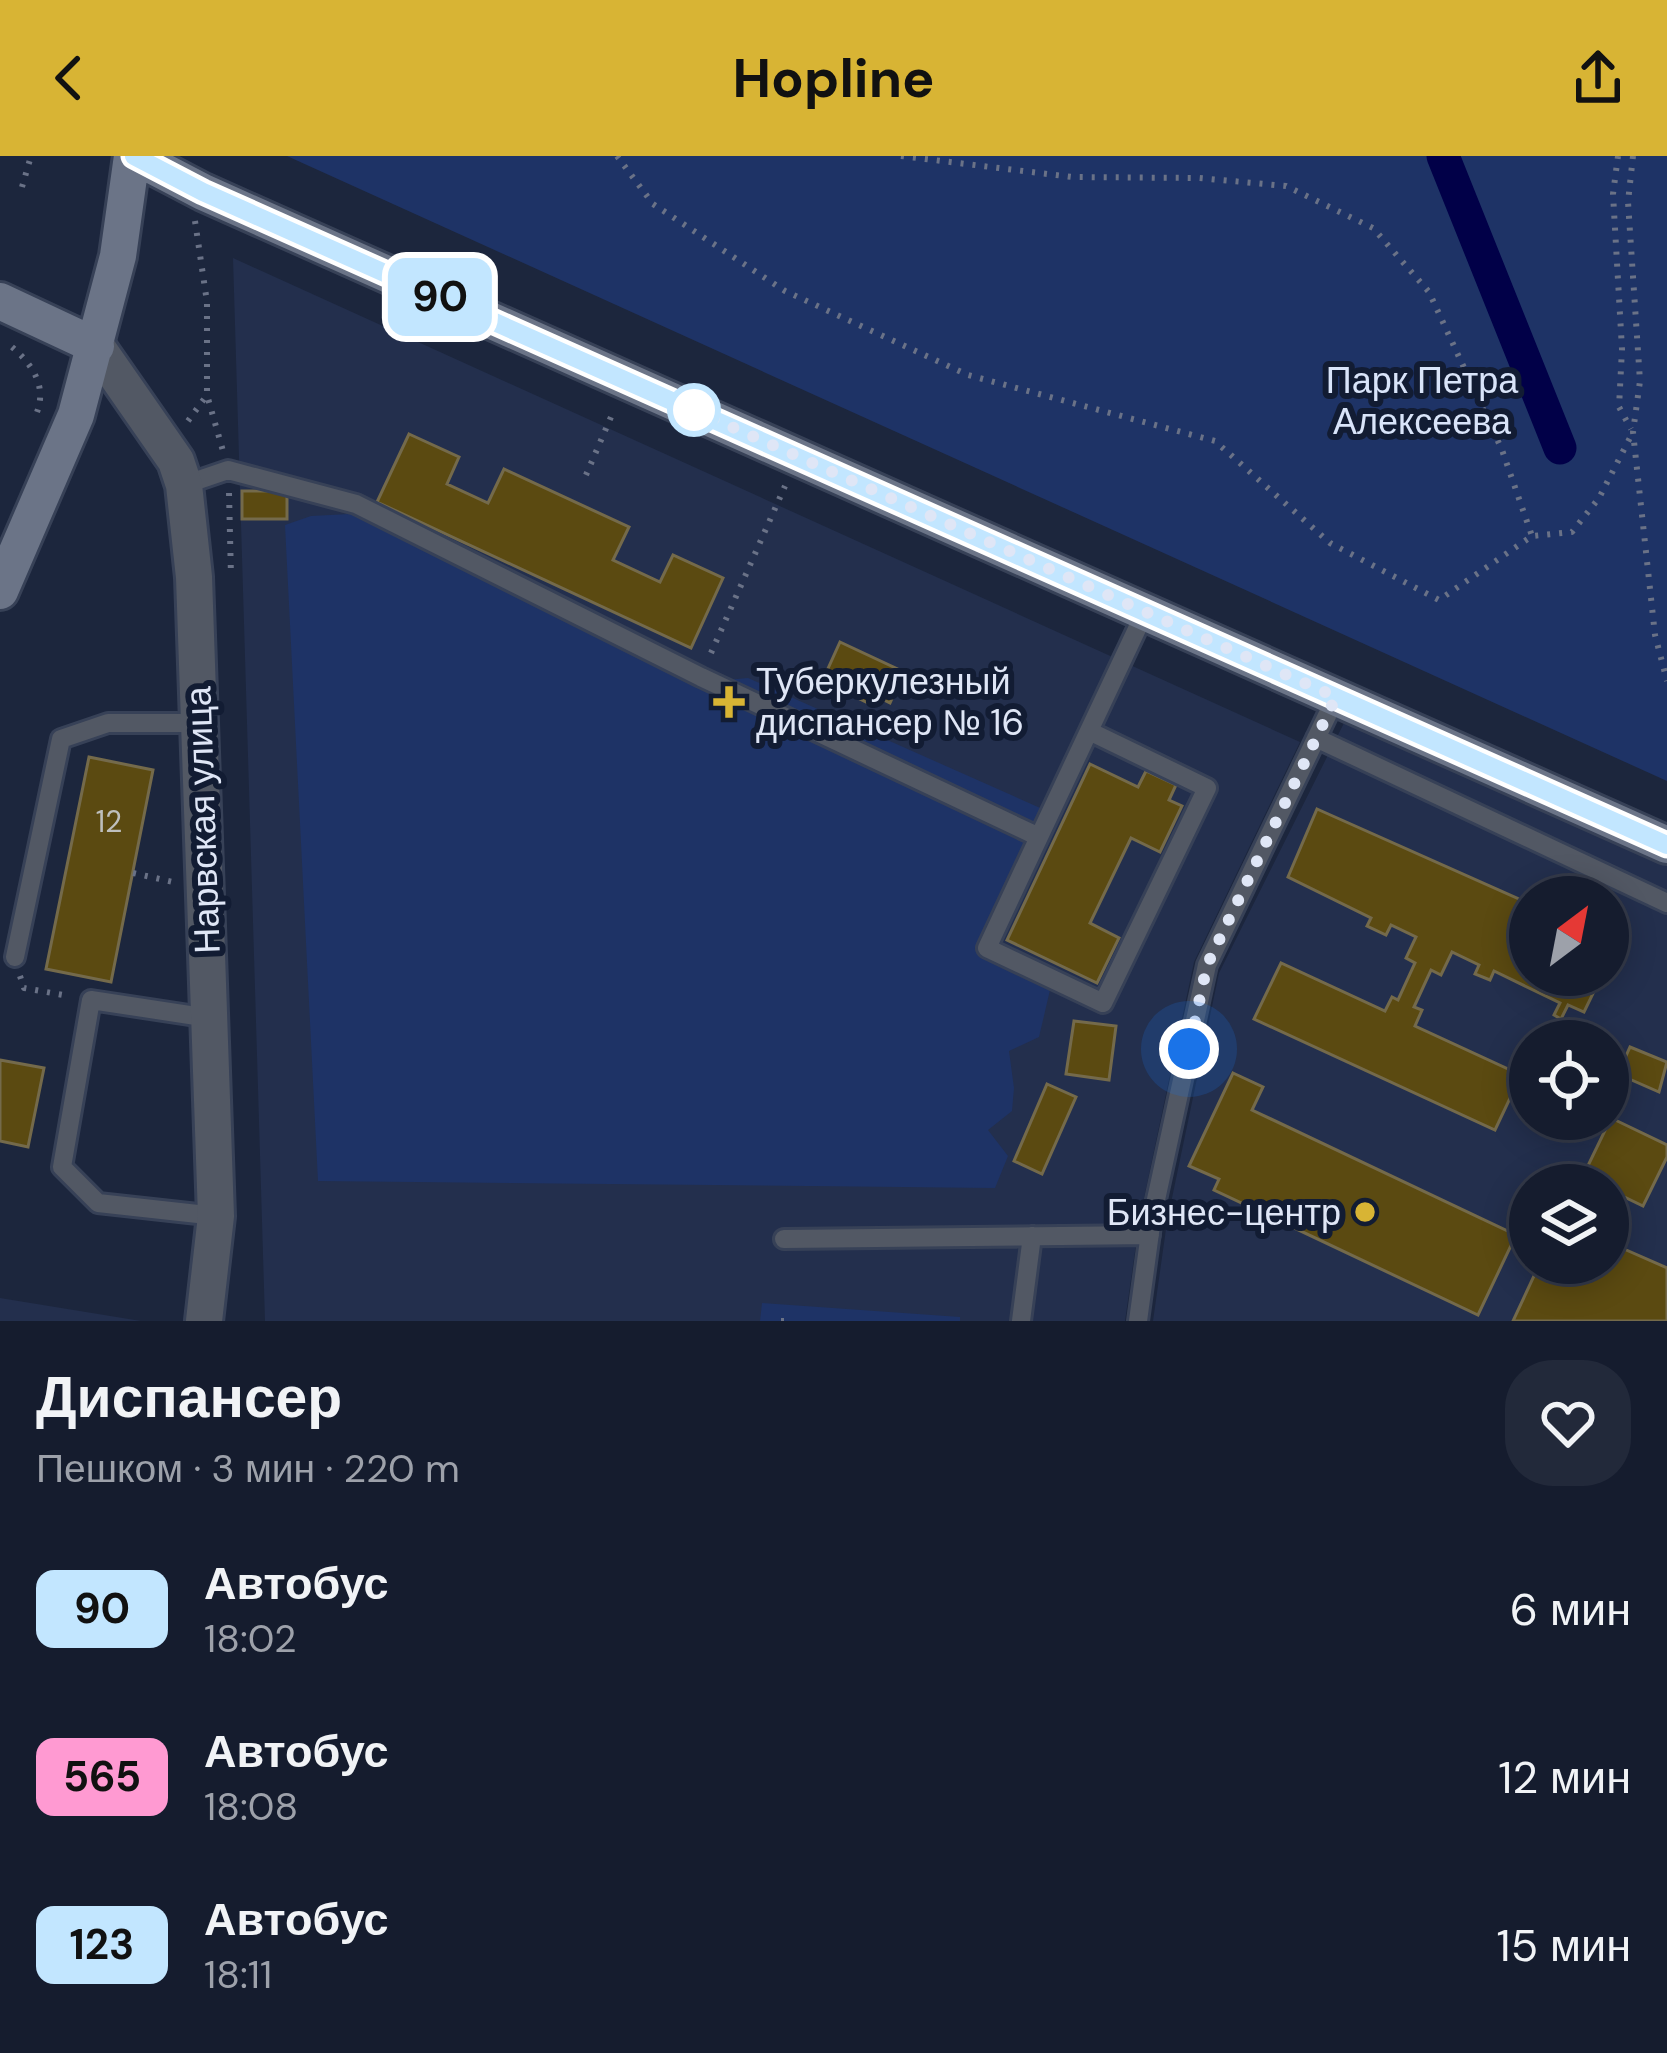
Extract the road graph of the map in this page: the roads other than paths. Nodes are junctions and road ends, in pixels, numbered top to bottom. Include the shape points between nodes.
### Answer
1 (133, 156) edge
2 (0, 301) edge
3 (96, 346) junction
4 (184, 484) junction
5 (12, 534) edge
6 (0, 591) edge
7 (1145, 612) junction
8 (1336, 697) junction
9 (198, 723) junction
10 (1089, 731) junction
11 (1316, 738) junction
12 (1039, 837) junction
13 (1667, 844) edge
14 (1667, 903) edge
15 (15, 957) dead end
16 (209, 1018) junction
17 (216, 1216) junction
18 (1150, 1235) junction
19 (1032, 1236) junction
20 (784, 1239) dead end
21 (204, 1321) edge
22 (1021, 1321) edge
23 (1138, 1321) edge

1 - 3 street
1 - 7 street
2 - 3 street
3 - 4 street, Нарвская улица via 167,444
3 - 5 street via 76,415
4 - 9 street, Нарвская улица
4 - 12 lane via 228,470 356,504
5 - 6 street
7 - 8 street
7 - 10 lane
8 - 11 lane
8 - 13 street
9 - 15 lane via 108,723 61,739
9 - 16 street, Нарвская улица
10 - 12 lane
10 - 12 lane via 1207,788 1103,1003 987,948
11 - 14 lane
11 - 18 lane via 1207,965
16 - 17 street, Нарвская улица
16 - 17 lane via 91,1000 62,1167 98,1203
17 - 21 street, Нарвская улица
18 - 19 lane
18 - 23 lane via 1154,1257
19 - 20 lane
19 - 22 lane

